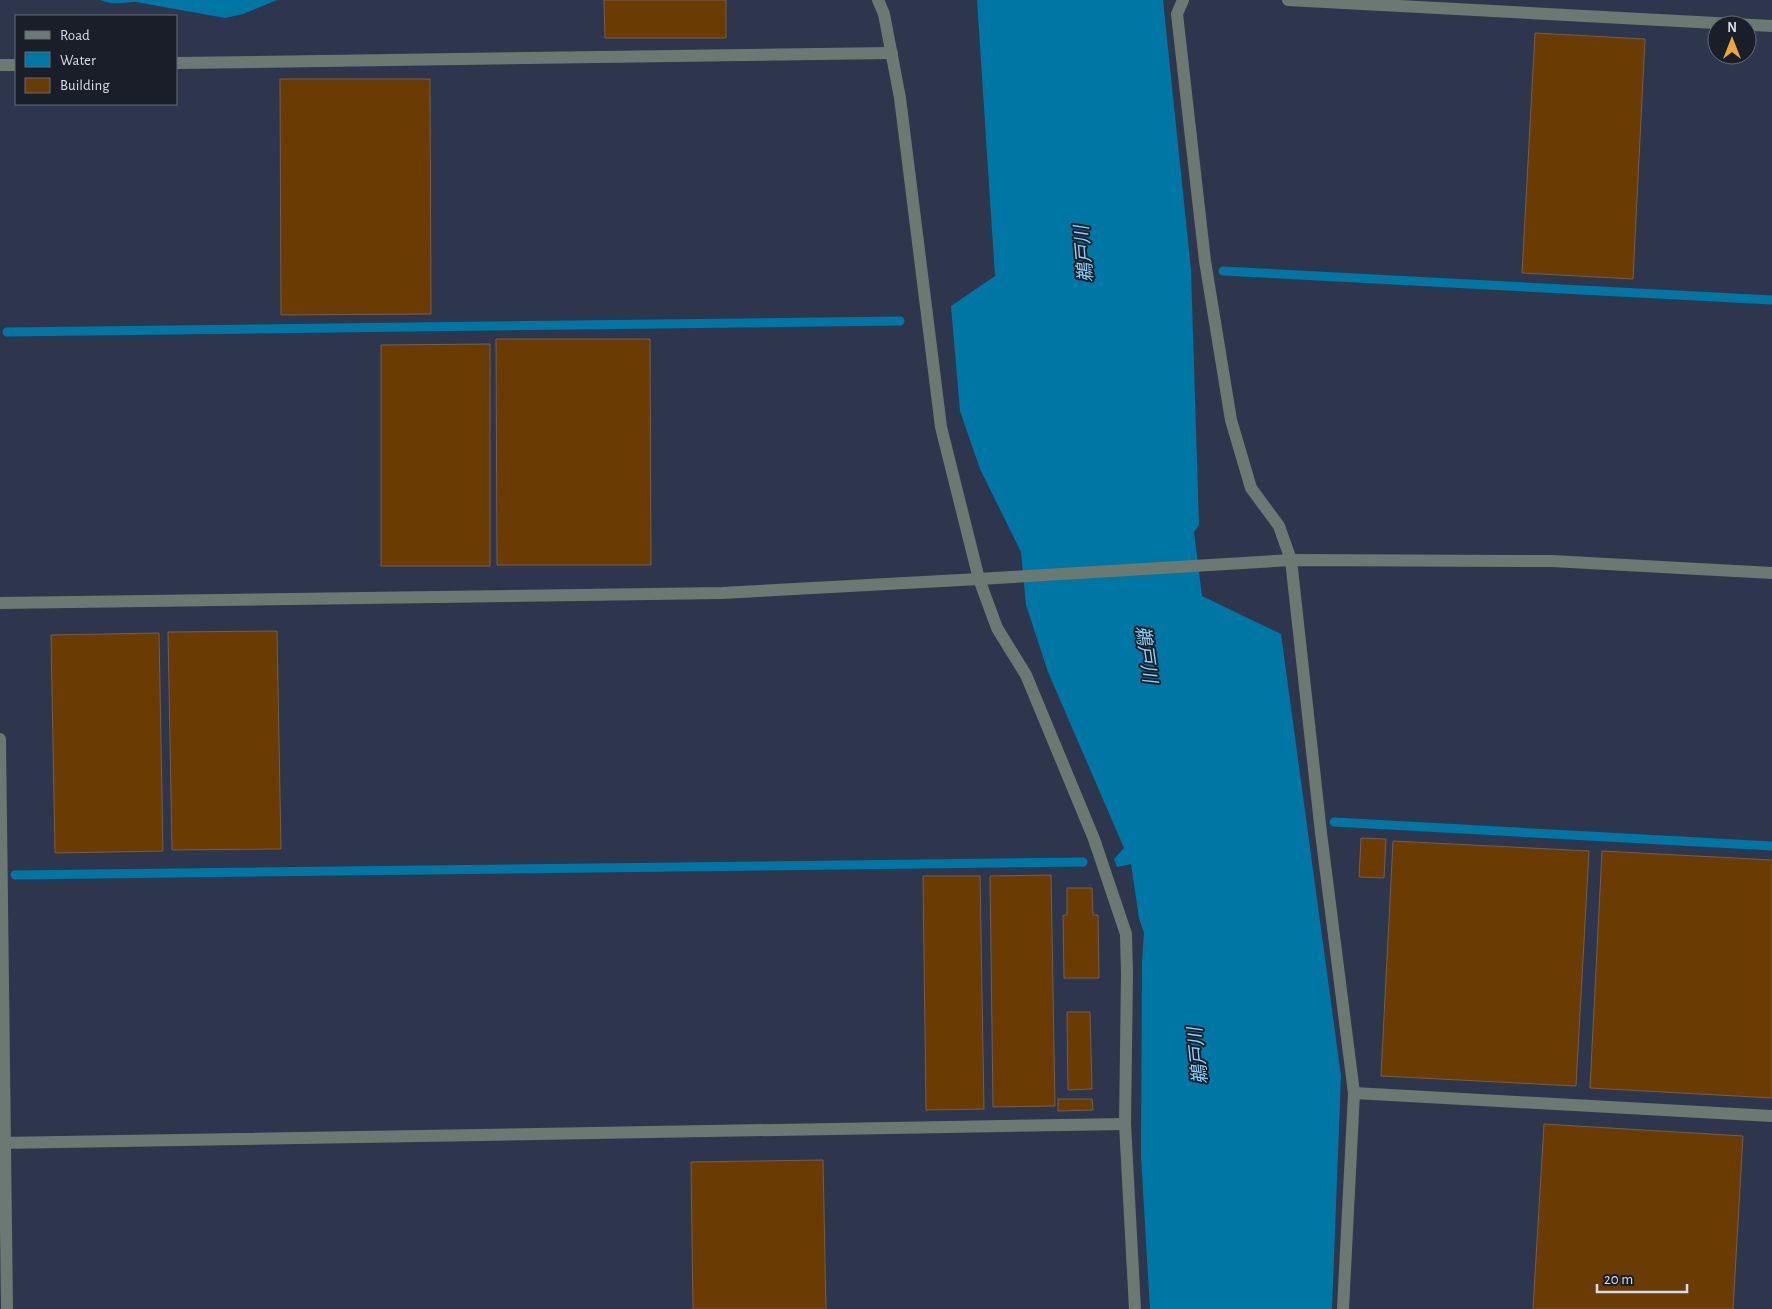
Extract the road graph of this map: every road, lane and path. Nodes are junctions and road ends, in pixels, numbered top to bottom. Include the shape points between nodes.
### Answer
1 (878, 0) edge
2 (1183, 0) edge
3 (1288, 0) edge
4 (1772, 26) edge
5 (892, 53) junction
6 (178, 63) edge
7 (0, 65) edge
8 (15, 65) edge
9 (1291, 560) junction
10 (1772, 572) edge
11 (979, 579) junction
12 (0, 603) edge
13 (0, 740) edge
14 (1354, 1093) junction
15 (1772, 1116) edge
16 (1125, 1124) junction
17 (3, 1143) edge
18 (8, 1309) edge
19 (1135, 1309) edge
20 (1343, 1309) edge

1 - 5 street
2 - 9 street via 1177,14 1205,261 1231,420 1251,488 1279,526
3 - 4 street
5 - 6 street
5 - 11 street via 941,428
7 - 8 street
9 - 10 street via 1552,561
9 - 11 street
9 - 14 street
11 - 12 street via 722,593
11 - 16 street via 996,628 1030,684 1094,840 1126,934
13 - 17 street
14 - 15 street
14 - 20 street
16 - 17 street
16 - 19 street
17 - 18 street

